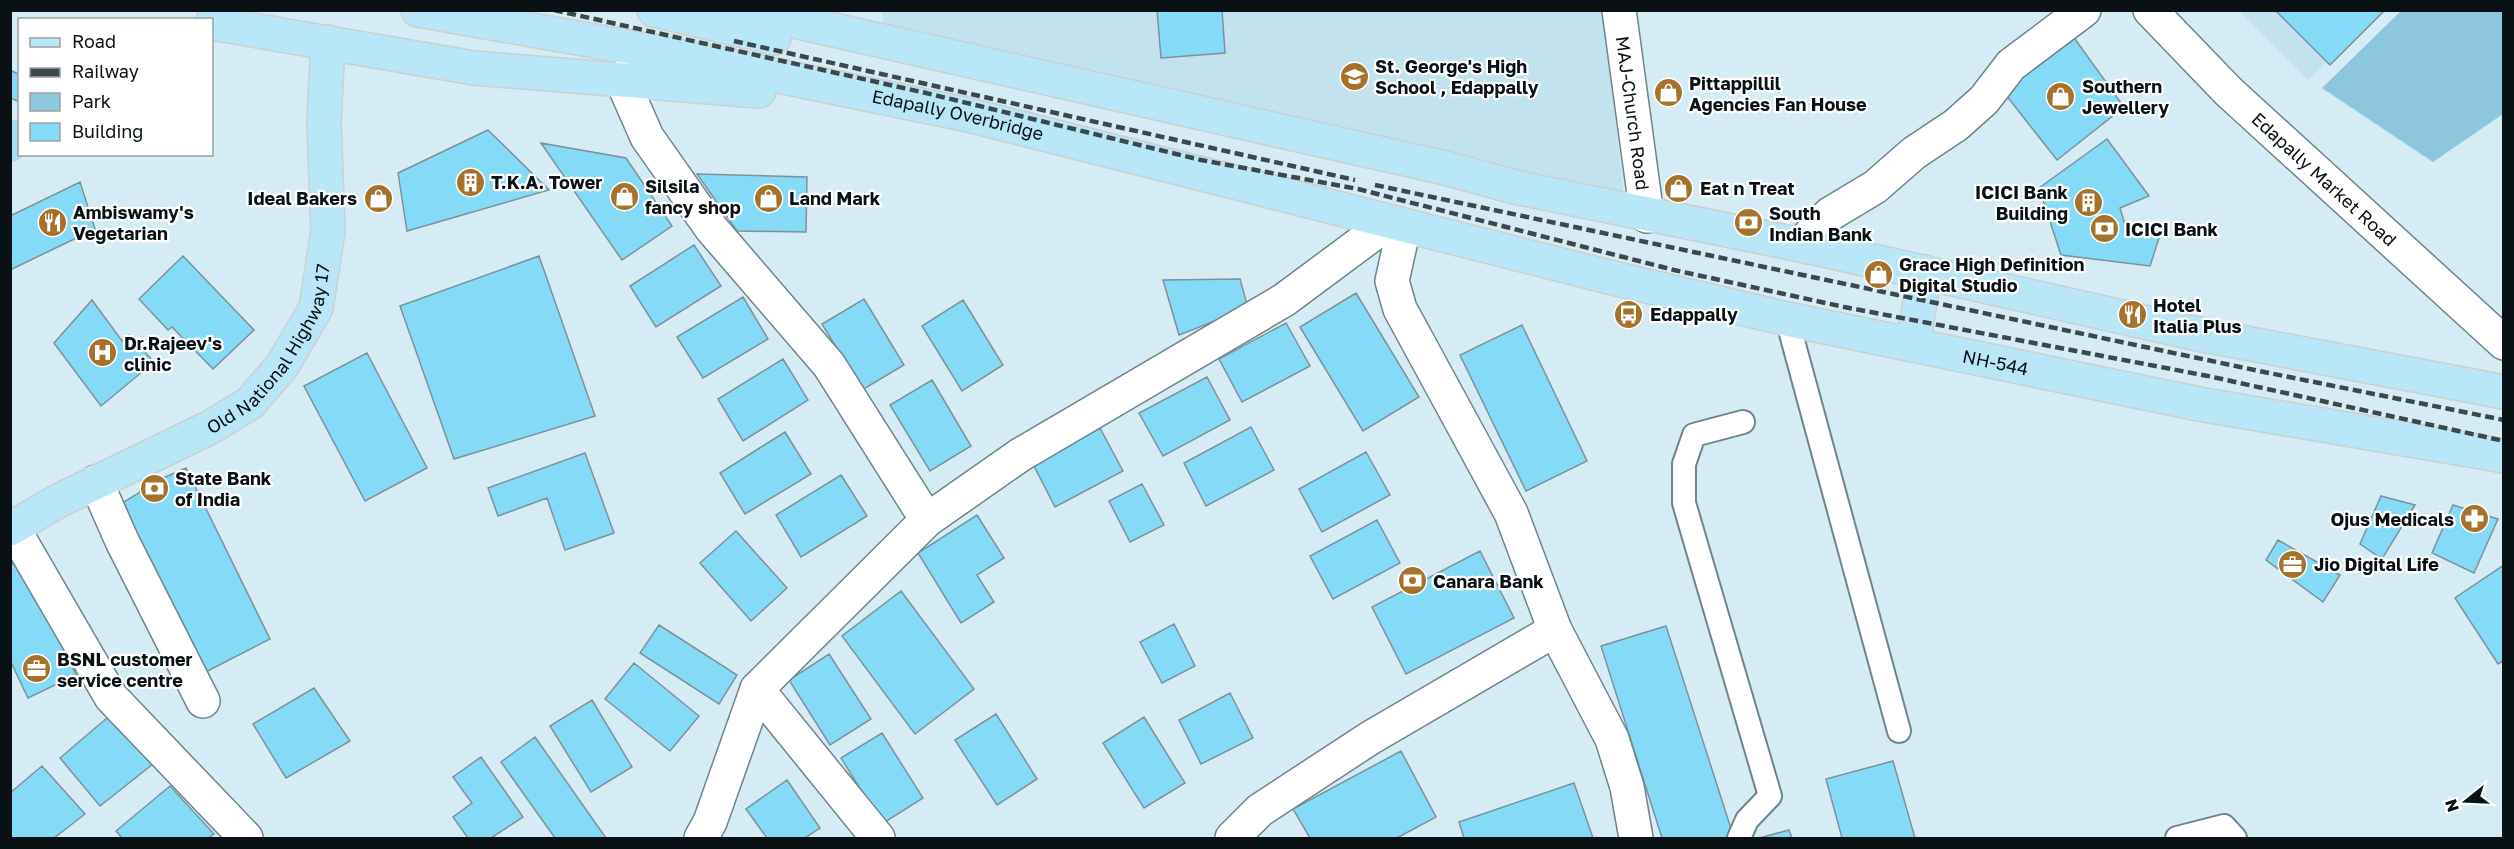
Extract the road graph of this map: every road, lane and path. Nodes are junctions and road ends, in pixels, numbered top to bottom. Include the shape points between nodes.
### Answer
1 (418, 10) edge
2 (654, 10) edge
3 (745, 10) edge
4 (1619, 10) edge
5 (2084, 10) edge
6 (2150, 10) edge
7 (213, 23) edge
8 (328, 42) junction
9 (621, 78) junction
10 (1519, 188) junction
11 (1647, 216) junction
12 (1390, 233) junction
13 (1493, 246) junction
14 (1812, 247) junction
15 (1924, 272) junction
16 (1787, 319) junction
17 (2504, 343) edge
18 (1913, 344) junction
19 (2504, 392) edge
20 (1743, 422) dead end
21 (2504, 456) edge
22 (96, 482) junction
23 (927, 520) junction
24 (12, 528) edge
25 (1555, 630) junction
26 (757, 689) junction
27 (203, 701) dead end
28 (1899, 731) dead end
29 (246, 838) edge
30 (701, 838) edge
31 (878, 838) edge
32 (1232, 838) edge
33 (1636, 838) edge
34 (1739, 838) edge
35 (2177, 838) edge
36 (2235, 838) edge

1 - 13 main road, Edapally Overbridge via 685,57 969,115
2 - 10 main road, Edapally Overbridge via 1390,176
3 - 10 main road
4 - 11 street, MAJ-Church Road
5 - 14 street via 2011,65 1984,100 1956,125 1914,153 1875,187 1830,214 1801,244
6 - 17 street, Edapally Market Road via 2228,91
7 - 8 main road
8 - 9 main road via 474,68
8 - 22 main road, Old National Highway 17 via 324,121 327,231 316,308 282,366 250,403 211,427
9 - 12 main road via 812,96 997,143
9 - 23 street via 647,137 711,228 829,365
10 - 11 main road
11 - 14 main road
12 - 13 main road via 1459,248
12 - 23 street via 1020,455
12 - 25 street via 1392,281 1400,309 1511,513
13 - 16 main road, NH-544
14 - 15 main road
15 - 18 main road
15 - 19 main road via 2193,333
16 - 18 main road, NH-544
16 - 28 lane
18 - 21 main road, NH-544 via 2199,404
20 - 34 lane via 1694,435 1684,464 1684,503 1770,796 1748,820
22 - 24 main road, Old National Highway 17
22 - 27 street
23 - 26 street
24 - 29 street via 111,697
25 - 32 street via 1370,738 1260,810
25 - 33 street via 1612,739 1627,787
26 - 30 street
26 - 31 street
35 - 36 lane via 2224,826

